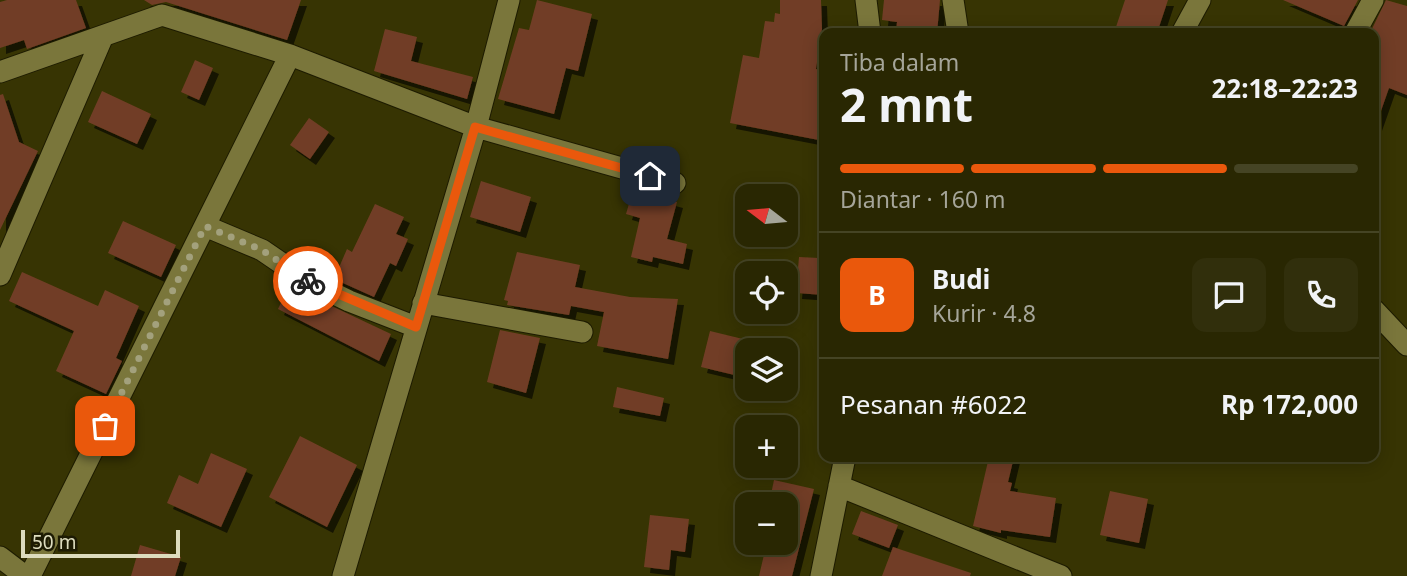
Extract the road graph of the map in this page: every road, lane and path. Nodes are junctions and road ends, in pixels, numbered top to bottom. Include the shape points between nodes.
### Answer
1 (509, 0) edge
2 (866, 0) edge
3 (953, 0) edge
4 (1200, 0) edge
5 (1373, 0) edge
6 (869, 28) edge
7 (957, 28) edge
8 (1185, 28) edge
9 (1358, 28) edge
10 (103, 36) junction
11 (290, 55) junction
12 (0, 72) edge
13 (475, 127) junction
14 (675, 183) dead end
15 (205, 226) junction
16 (0, 275) edge
17 (423, 303) junction
18 (1379, 315) edge
19 (416, 327) junction
20 (582, 332) dead end
21 (1407, 345) edge
22 (844, 462) edge
23 (839, 486) junction
24 (0, 557) edge
25 (25, 576) edge
26 (30, 576) edge
27 (343, 576) edge
28 (821, 576) edge
29 (1061, 576) edge

1 - 13 street
2 - 6 street
3 - 7 street
4 - 8 street
5 - 9 street
10 - 11 street via 162,15
10 - 12 street
10 - 16 street
11 - 13 street
11 - 15 street
13 - 14 street
13 - 17 street
15 - 19 street via 262,250 306,280
15 - 26 street
17 - 19 street
17 - 20 street
18 - 21 street
19 - 27 street
22 - 23 street
23 - 28 street
23 - 29 street
24 - 25 street

